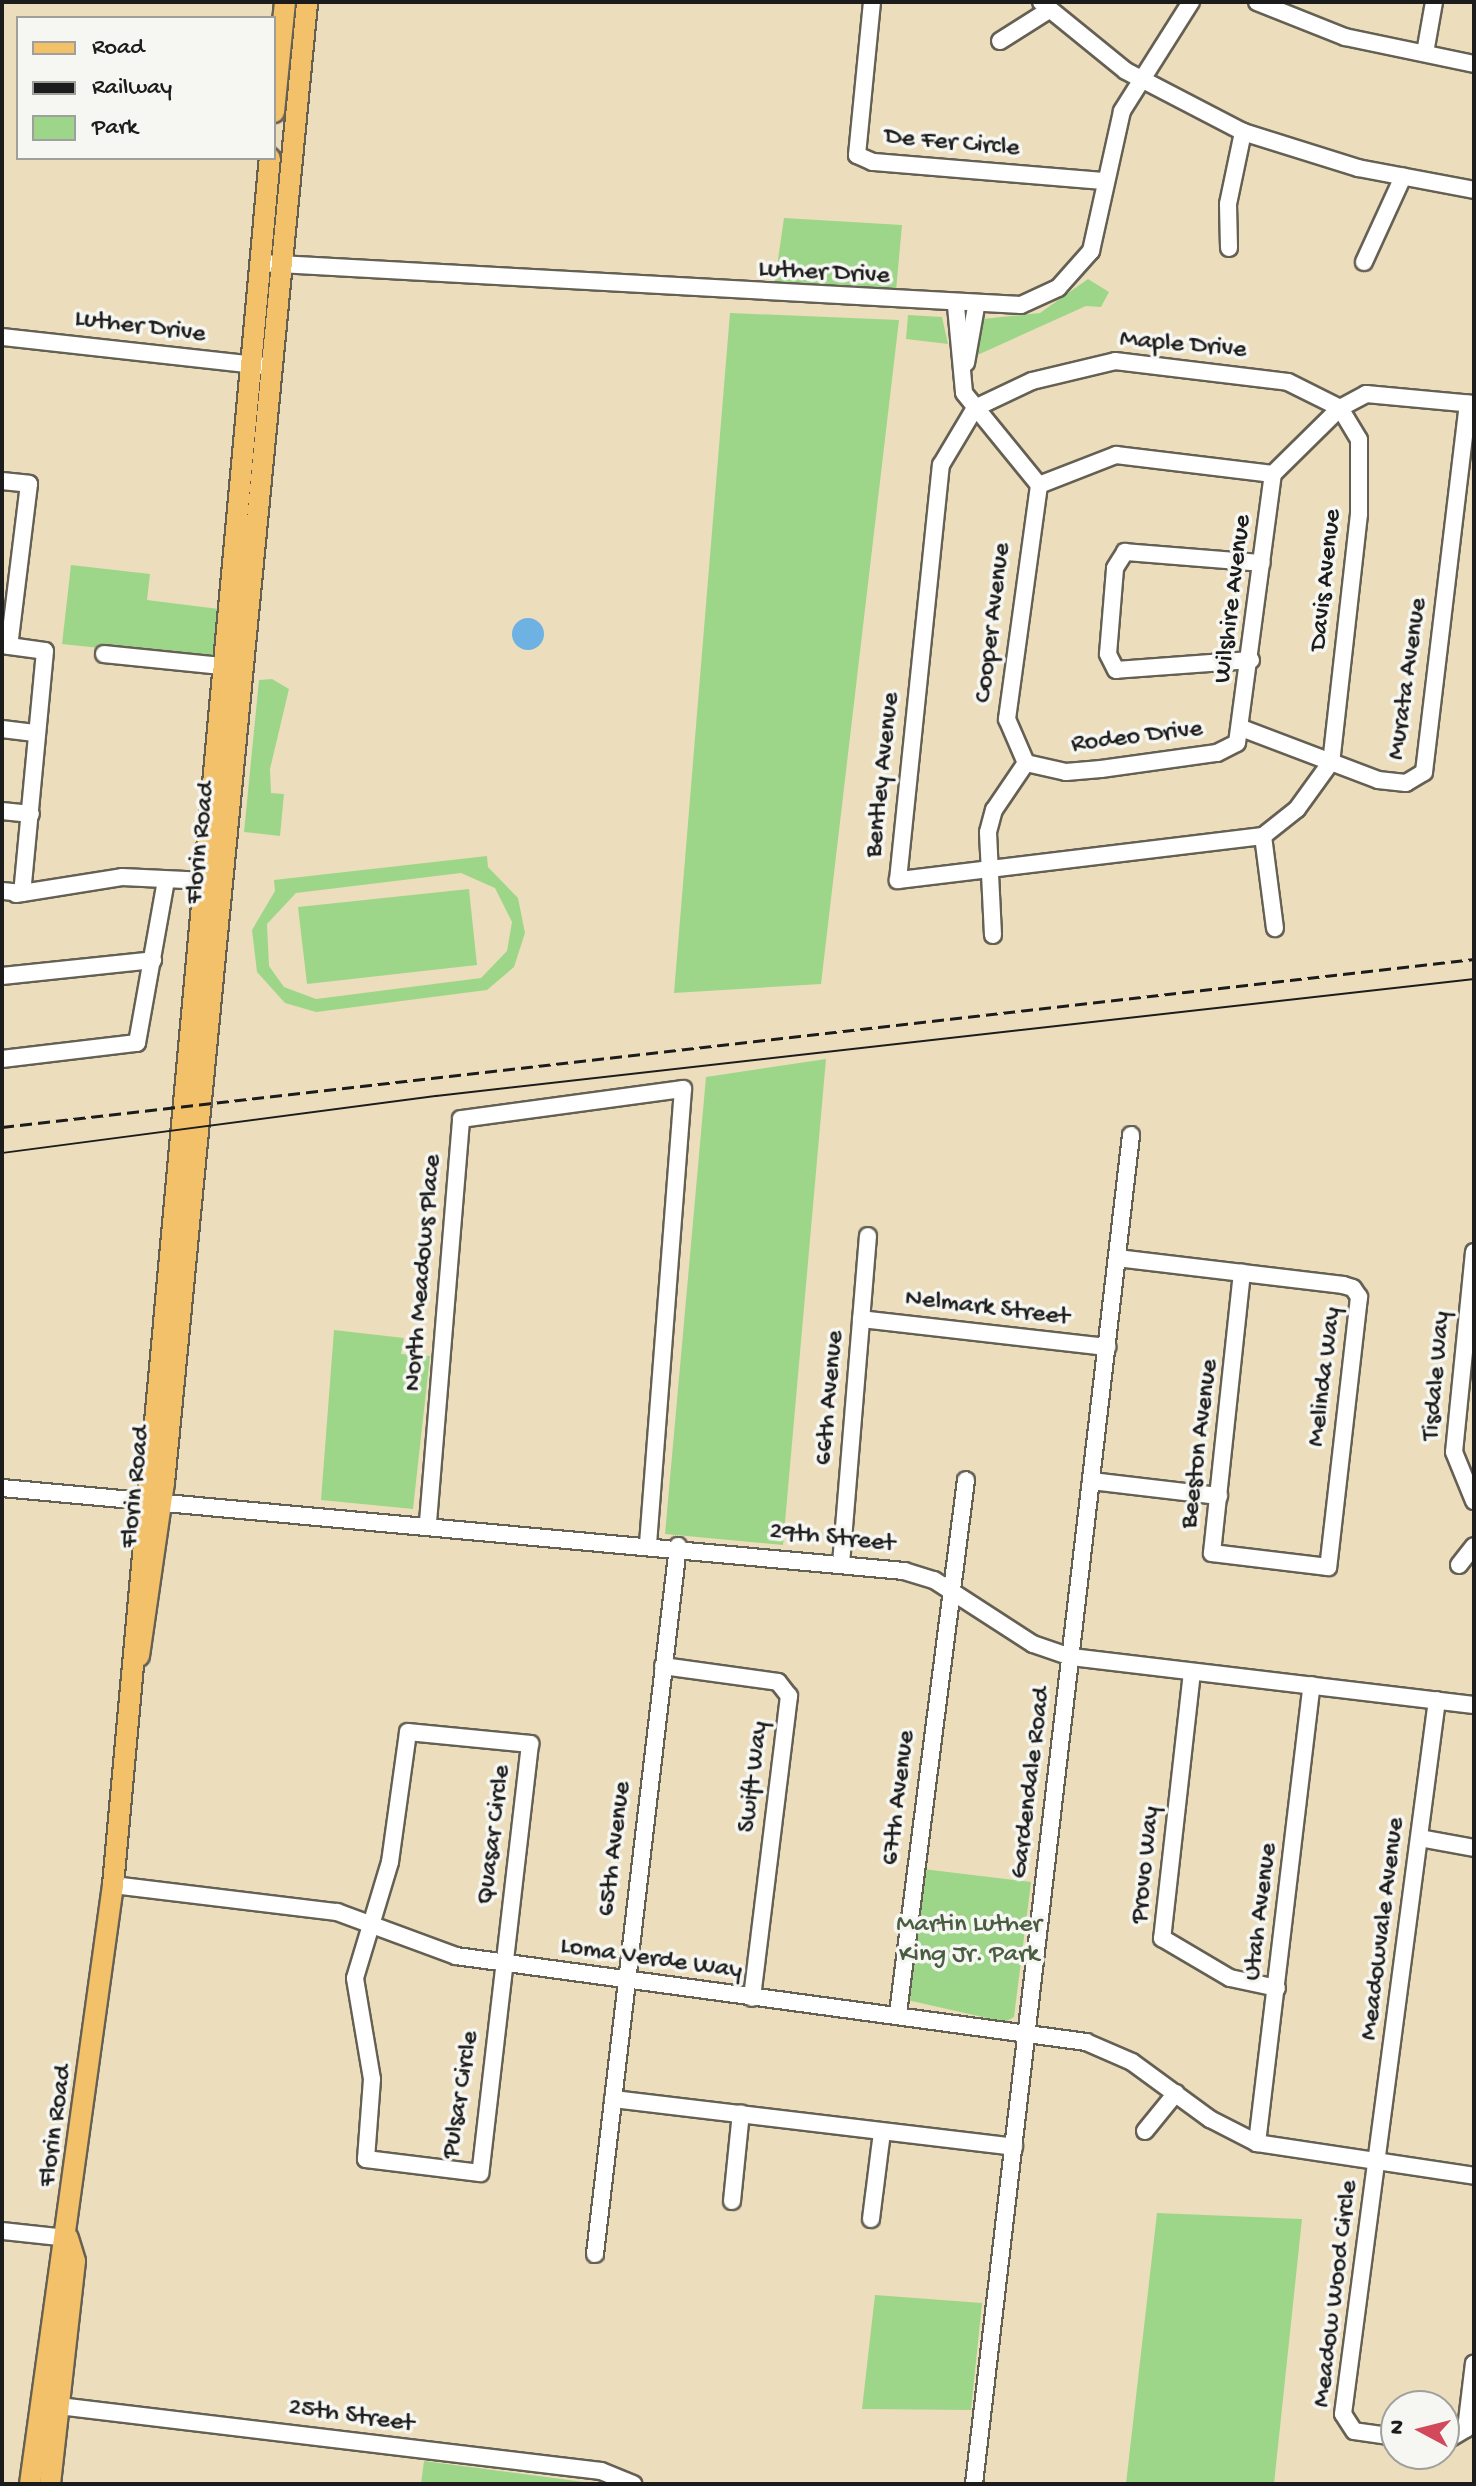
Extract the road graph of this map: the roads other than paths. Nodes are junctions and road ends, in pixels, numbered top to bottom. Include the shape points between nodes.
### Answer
1 (285, 2) edge
2 (307, 2) edge
3 (872, 2) edge
4 (1191, 2) edge
5 (1257, 2) edge
6 (1434, 2) edge
7 (1045, 6) edge
8 (1280, 7) edge
9 (1000, 41) dead end
10 (1425, 53) junction
11 (1474, 64) edge
12 (1141, 79) junction
13 (276, 92) edge
14 (1243, 132) junction
15 (270, 160) edge
16 (1403, 177) junction
17 (1104, 181) junction
18 (1474, 190) edge
19 (1229, 248) dead end
20 (1364, 262) dead end
21 (272, 263) junction
22 (956, 306) junction
23 (976, 307) junction
24 (2, 337) edge
25 (262, 366) junction
26 (964, 393) junction
27 (1471, 404) edge
28 (975, 408) junction
29 (1340, 408) junction
30 (1273, 474) junction
31 (2, 481) edge
32 (1039, 485) junction
33 (1262, 563) junction
34 (6, 645) edge
35 (104, 654) dead end
36 (1251, 660) junction
37 (236, 667) junction
38 (2, 729) edge
39 (1244, 729) junction
40 (37, 733) junction
41 (1331, 762) junction
42 (1026, 763) junction
43 (2, 811) edge
44 (31, 814) junction
45 (1263, 836) junction
46 (986, 872) junction
47 (166, 881) junction
48 (207, 881) junction
49 (2, 893) edge
50 (22, 893) junction
51 (222, 903) junction
52 (1275, 928) dead end
53 (993, 935) dead end
54 (153, 960) junction
55 (2, 976) edge
56 (2, 1059) edge
57 (1131, 1135) dead end
58 (868, 1236) dead end
59 (1474, 1252) edge
60 (1117, 1258) junction
61 (1242, 1273) junction
62 (1473, 1275) edge
63 (861, 1319) junction
64 (1107, 1347) junction
65 (966, 1480) dead end
66 (1091, 1481) junction
67 (2, 1488) edge
68 (1219, 1496) junction
69 (154, 1500) junction
70 (1474, 1501) edge
71 (428, 1522) junction
72 (648, 1543) junction
73 (678, 1546) junction
74 (1474, 1546) edge
75 (841, 1564) junction
76 (1459, 1565) dead end
77 (1328, 1567) joint
78 (949, 1588) junction
79 (1071, 1657) junction
80 (663, 1666) junction
81 (1192, 1672) junction
82 (1312, 1685) junction
83 (1437, 1700) junction
84 (1474, 1705) edge
85 (1420, 1838) junction
86 (1474, 1848) edge
87 (113, 1885) junction
88 (371, 1923) junction
89 (505, 1962) junction
90 (624, 1983) junction
91 (1277, 1988) junction
92 (752, 1998) junction
93 (898, 2013) junction
94 (1026, 2032) junction
95 (1176, 2093) junction
96 (613, 2099) junction
97 (741, 2113) junction
98 (1145, 2131) dead end
99 (882, 2132) junction
100 (1257, 2143) junction
101 (1014, 2147) junction
102 (1377, 2165) junction
103 (1474, 2176) edge
104 (732, 2201) dead end
105 (871, 2219) dead end
106 (2, 2231) edge
107 (68, 2238) junction
108 (595, 2254) dead end
109 (1474, 2363) edge
110 (49, 2406) junction
111 (1460, 2433) edge
112 (1380, 2435) edge
113 (30, 2484) edge
114 (50, 2484) edge
115 (633, 2484) edge
116 (974, 2484) edge

1 - 13 main road
2 - 21 main road, Florin Road
3 - 17 street, De Fer Circle via 857,155 873,162
4 - 12 street, Luther Drive
5 - 8 street
6 - 10 street
7 - 9 street
7 - 12 street
8 - 10 street via 1345,37
10 - 11 street
12 - 14 street
12 - 17 street, Luther Drive via 1113,135
14 - 16 street
14 - 19 street via 1228,204
15 - 21 main road, Florin Road
16 - 18 street
16 - 20 street
17 - 23 street, Luther Drive via 1097,237 1067,281 1021,305
21 - 22 street, Luther Drive
21 - 25 main road, Florin Road
22 - 23 street, Luther Drive
22 - 26 street
23 - 26 street
24 - 25 street, Luther Drive
25 - 37 main road, Florin Road
26 - 28 street
27 - 29 street via 1366,394
27 - 41 street, Murata Avenue via 1424,772 1406,783 1378,780
28 - 29 street, Maple Drive via 1032,381 1115,361 1288,382
28 - 32 street
28 - 46 street, Bentley Avenue via 941,465 898,880
29 - 30 street
29 - 41 street, Davis Avenue via 1363,462
30 - 32 street via 1116,455
30 - 33 street, Wilshire Avenue
31 - 34 street via 29,484
32 - 42 street, Cooper Avenue via 1007,719
33 - 36 street, Wilshire Avenue
33 - 36 street via 1125,552 1115,568 1108,654 1116,670
34 - 40 street via 45,651
35 - 37 street
36 - 39 street, Wilshire Avenue
37 - 48 main road, Florin Road
37 - 51 main road, Florin Road
38 - 40 street
39 - 41 street, Murata Avenue
39 - 42 street, Rodeo Drive via 1237,743 1217,753 1066,772
40 - 44 street
41 - 45 street via 1297,809
42 - 46 street via 994,810
43 - 44 street
44 - 50 street
45 - 46 street, Bentley Avenue
45 - 52 street
46 - 53 street
47 - 48 street
47 - 50 street via 122,877
47 - 54 street
48 - 51 main road
48 - 69 main road, Florin Road
49 - 50 street
51 - 69 main road, Florin Road
54 - 55 street
54 - 56 street via 137,1043
57 - 60 street, Gardendale Road
58 - 63 street, 66th Avenue
59 - 62 street, Tisdale Way
60 - 61 street, Melinda Way
60 - 64 street, Gardendale Road
61 - 68 street, Beeston Avenue
61 - 77 street, Melinda Way via 1343,1285 1359,1297
62 - 70 street, Tisdale Way via 1454,1452
63 - 64 street, Nelmark Street
63 - 75 street, 66th Avenue
64 - 66 street, Gardendale Road
65 - 78 street, 67th Avenue
66 - 68 street
66 - 79 street, Gardendale Road
67 - 69 street, 29th Street
68 - 77 street, Beeston Avenue via 1212,1553
69 - 71 street, 29th Street
69 - 87 main road, Florin Road
71 - 72 street, 29th Street
71 - 72 street, North Meadows Place via 461,1119 683,1089
72 - 73 street, 29th Street
73 - 75 street, 29th Street
73 - 80 street, 65th Avenue
74 - 76 street
75 - 78 street, 29th Street via 916,1574
78 - 79 street, 29th Street via 1033,1644
78 - 93 street, 67th Avenue
79 - 81 street, 29th Street
79 - 94 street, Gardendale Road
80 - 90 street, 65th Avenue
80 - 92 street, Swift Way via 778,1682 789,1696
81 - 82 street, 29th Street
81 - 91 street, Provo Way via 1162,1938 1230,1978
82 - 83 street, 29th Street
82 - 91 street, Utah Avenue
83 - 84 street, 29th Street
83 - 85 street, Meadowvale Avenue
85 - 86 street
85 - 102 street, Meadowvale Avenue
87 - 88 street, Loma Verde Way via 337,1912
87 - 107 main road, Florin Road
88 - 89 street, Loma Verde Way via 431,1950
88 - 89 street, Quasar Circle via 396,1833 408,1732 530,1744
88 - 89 street, Pulsar Circle via 355,1994 372,2079 366,2159 480,2173
89 - 90 street, Loma Verde Way
90 - 92 street, Loma Verde Way
90 - 96 street, 65th Avenue
91 - 100 street, Utah Avenue
92 - 93 street, Loma Verde Way
93 - 94 street, Loma Verde Way
94 - 95 street, Loma Verde Way via 1111,2052
94 - 101 street, Gardendale Road
95 - 98 street
95 - 100 street, Loma Verde Way
96 - 97 street
96 - 108 street, 65th Avenue
97 - 99 street
97 - 104 street
99 - 101 street
99 - 105 street
100 - 102 street, Loma Verde Way
101 - 116 street, Gardendale Road
102 - 103 street, Loma Verde Way
102 - 112 street, Meadow Wood Circle via 1343,2414 1354,2431
106 - 107 street
107 - 110 main road, Florin Road via 75,2261
107 - 110 main road, Florin Road via 56,2260 44,2364
109 - 111 street via 1466,2429
110 - 113 main road, Florin Road
110 - 114 main road
110 - 115 street, 25th Street via 601,2471

